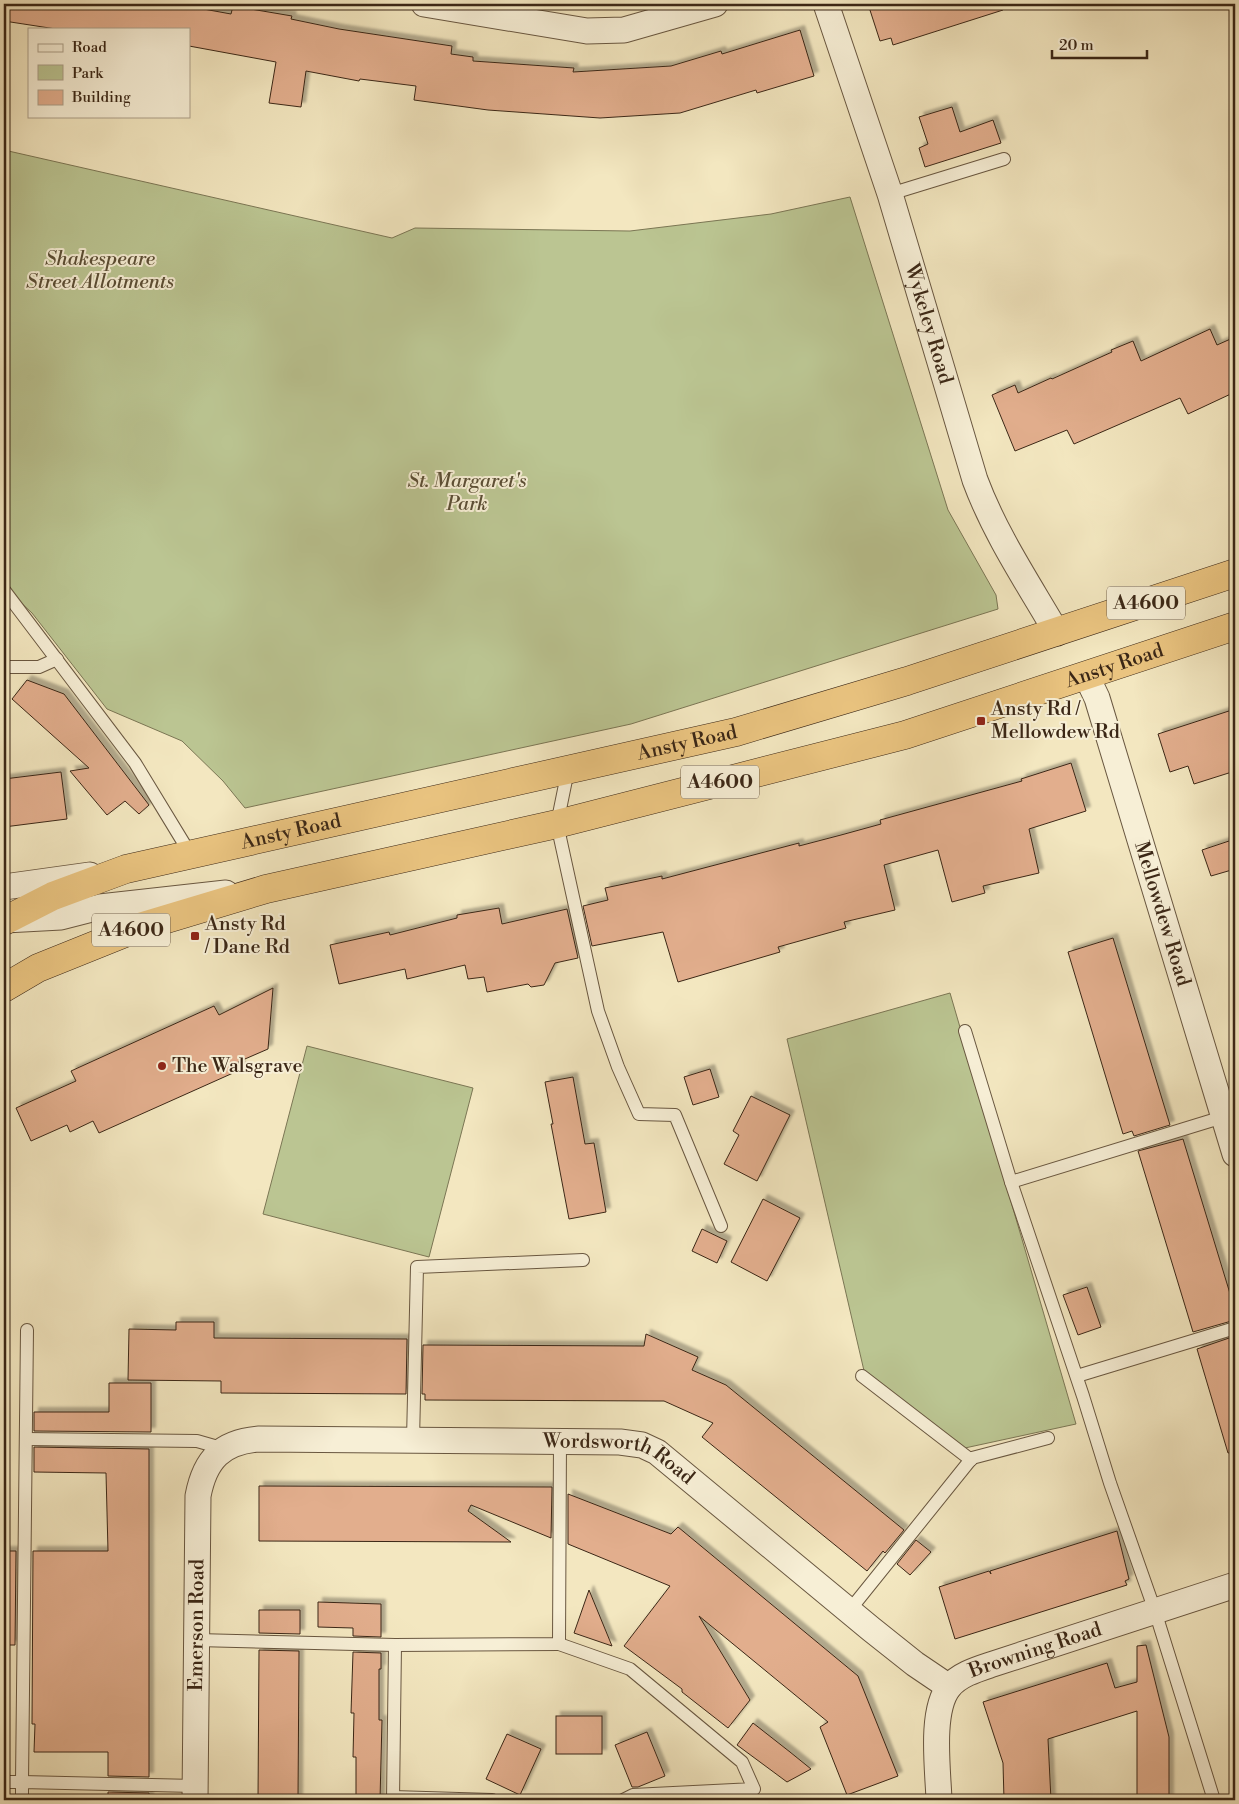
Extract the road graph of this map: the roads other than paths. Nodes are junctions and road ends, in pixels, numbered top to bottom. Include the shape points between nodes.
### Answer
1 (424, 4) edge
2 (715, 4) edge
3 (826, 4) edge
4 (1004, 158) dead end
5 (890, 194) junction
6 (1235, 573) edge
7 (4, 590) edge
8 (1235, 626) edge
9 (1057, 633) junction
10 (57, 659) junction
11 (4, 667) edge
12 (1086, 675) junction
13 (568, 770) junction
14 (557, 824) junction
15 (190, 855) junction
16 (126, 869) junction
17 (4, 887) edge
18 (266, 889) junction
19 (4, 920) edge
20 (4, 988) edge
21 (965, 1031) dead end
22 (1229, 1115) edge
23 (1235, 1154) edge
24 (1011, 1182) junction
25 (721, 1226) dead end
26 (583, 1260) dead end
27 (1235, 1328) edge
28 (27, 1330) dead end
29 (862, 1376) dead end
30 (1076, 1376) junction
31 (1048, 1438) dead end
32 (26, 1439) junction
33 (413, 1440) junction
34 (560, 1441) junction
35 (220, 1452) junction
36 (971, 1460) junction
37 (1235, 1585) edge
38 (849, 1611) junction
39 (1155, 1611) junction
40 (197, 1640) junction
41 (559, 1644) junction
42 (395, 1645) junction
43 (949, 1687) junction
44 (4, 1782) edge
45 (22, 1782) junction
46 (195, 1793) edge
47 (756, 1795) edge
48 (393, 1799) edge
49 (22, 1800) edge
50 (492, 1800) edge
51 (623, 1800) edge
52 (939, 1800) edge
53 (1214, 1800) edge

1 - 2 street via 587,31 624,30
3 - 5 street, Wykeley Road
4 - 5 lane
5 - 9 street, Wykeley Road via 981,498
6 - 9 highway, Ansty Road / A4600
7 - 10 lane
8 - 12 highway, Ansty Road / A4600
9 - 13 highway, Ansty Road / A4600 via 736,732
10 - 11 lane via 39,667
10 - 15 lane via 135,763
12 - 14 highway, Ansty Road / A4600 via 905,735
12 - 22 street, Mellowdew Road via 1097,698
13 - 14 lane
13 - 15 highway, Ansty Road / A4600
14 - 18 highway, Ansty Road / A4600
14 - 25 lane via 598,1011 618,1067 639,1114 675,1114
15 - 16 highway, Ansty Road / A4600
16 - 17 street
16 - 19 highway, A4600 via 53,896
18 - 19 street via 100,907 61,917
18 - 20 highway, A4600 via 140,927 38,968
21 - 24 lane
22 - 23 street, Mellowdew Road
22 - 24 lane
24 - 30 lane
26 - 33 lane via 417,1267
27 - 30 lane
28 - 32 lane
29 - 36 lane
30 - 39 lane
31 - 36 lane
32 - 35 lane via 197,1441
32 - 45 lane
33 - 34 street, Wordsworth Road
33 - 35 street, Wordsworth Road via 259,1439 243,1440
34 - 38 street, Wordsworth Road via 620,1442 642,1445 657,1452
34 - 41 lane
35 - 40 street, Emerson Road via 201,1480 198,1496
36 - 38 lane
37 - 39 street, Browning Road
38 - 43 street, Wordsworth Road
39 - 43 street, Browning Road via 965,1674
39 - 53 lane
40 - 42 lane
40 - 46 street, Emerson Road
41 - 42 lane
41 - 47 lane via 630,1669 742,1762
42 - 48 lane
43 - 52 street, Browning Road via 939,1707 937,1726
44 - 45 lane
45 - 46 lane
45 - 49 lane
47 - 51 lane via 633,1795
48 - 50 lane

